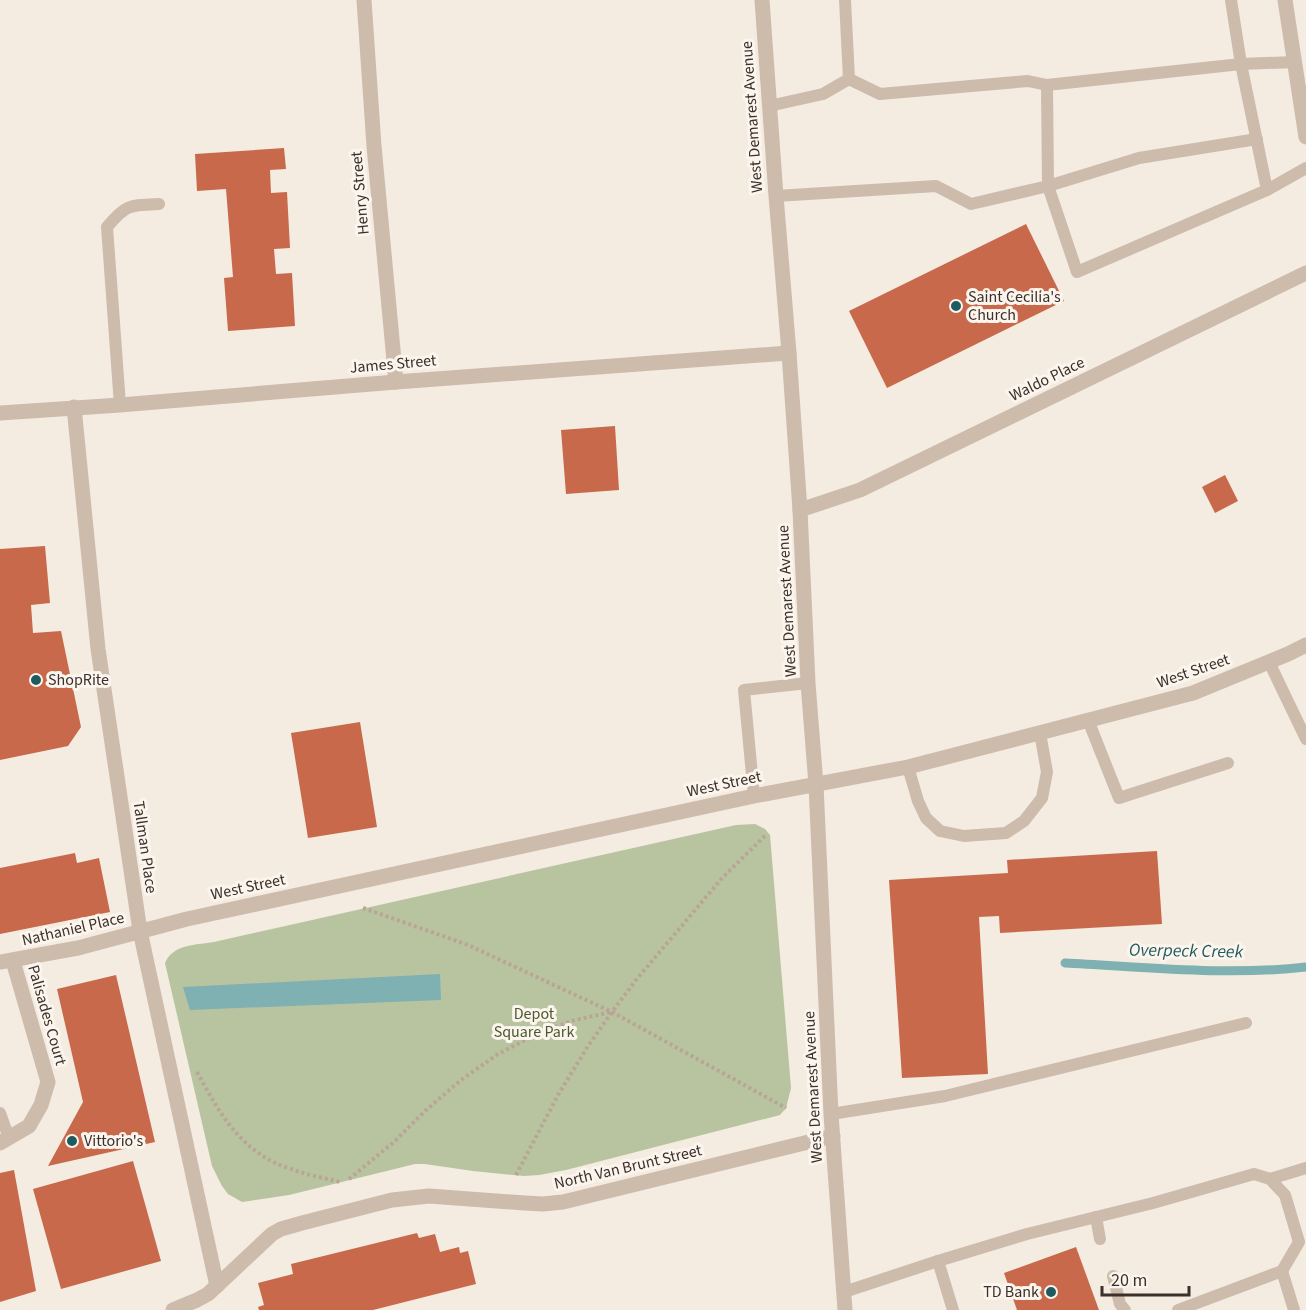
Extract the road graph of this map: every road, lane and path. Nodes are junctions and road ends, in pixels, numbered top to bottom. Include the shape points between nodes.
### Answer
1 (364, 0) edge
2 (762, 0) edge
3 (845, 0) edge
4 (1231, 0) edge
5 (1285, 0) edge
6 (1295, 62) junction
7 (1241, 64) junction
8 (849, 79) junction
9 (1047, 85) junction
10 (769, 106) junction
11 (1306, 137) edge
12 (1257, 140) junction
13 (1306, 168) edge
14 (1048, 186) junction
15 (1267, 190) junction
16 (776, 195) junction
17 (159, 204) dead end
18 (1306, 273) edge
19 (789, 353) junction
20 (396, 382) junction
21 (120, 405) junction
22 (74, 407) junction
23 (0, 413) edge
24 (800, 510) junction
25 (1306, 645) edge
26 (1269, 662) junction
27 (808, 683) junction
28 (1088, 720) junction
29 (1040, 733) junction
30 (1306, 739) edge
31 (1228, 762) dead end
32 (908, 767) junction
33 (816, 785) junction
34 (753, 796) junction
35 (767, 834) dead end
36 (363, 908) dead end
37 (140, 932) junction
38 (7, 962) edge
39 (612, 1012) junction
40 (1246, 1023) dead end
41 (196, 1072) dead end
42 (786, 1108) dead end
43 (0, 1113) edge
44 (831, 1114) junction
45 (833, 1136) junction
46 (5, 1141) edge
47 (1306, 1168) edge
48 (516, 1175) dead end
49 (349, 1179) dead end
50 (1269, 1179) junction
51 (340, 1182) dead end
52 (1096, 1217) junction
53 (1100, 1239) dead end
54 (938, 1261) junction
55 (1282, 1271) junction
56 (1113, 1276) dead end
57 (217, 1286) junction
58 (843, 1292) junction
59 (173, 1310) edge
60 (845, 1310) edge
61 (954, 1310) edge
62 (1125, 1310) edge
63 (1178, 1310) edge
64 (1294, 1310) edge

1 - 20 street, Henry Street
2 - 10 street, West Demarest Avenue
3 - 8 lane
4 - 7 lane
5 - 6 street
6 - 7 lane
6 - 11 street
7 - 9 lane
7 - 12 lane
8 - 9 lane via 880,94 1028,81
8 - 10 lane via 823,94
9 - 14 lane
10 - 16 street, West Demarest Avenue
12 - 14 lane via 1139,158
12 - 15 lane
13 - 15 lane
14 - 15 lane via 1077,272
14 - 16 lane via 971,204 936,186
16 - 19 street, West Demarest Avenue
17 - 21 lane via 131,205 107,227
18 - 24 street, Waldo Place via 860,490
19 - 20 street, James Street
19 - 24 street, West Demarest Avenue
20 - 21 street, James Street
21 - 22 street, James Street
22 - 23 street, James Street
22 - 37 street, Tallman Place via 98,649
24 - 27 street, West Demarest Avenue
25 - 26 street, West Street
26 - 28 street, West Street via 1193,693
26 - 30 lane
27 - 33 street, West Demarest Avenue
27 - 34 lane via 744,690
28 - 29 street, West Street
28 - 31 lane via 1119,798
29 - 32 street, West Street
29 - 32 lane via 1047,772 1042,798 1024,821 1006,833 964,836 940,831 926,818
32 - 33 street, West Street
33 - 34 street, West Street
33 - 44 street, West Demarest Avenue
34 - 37 street, West Street
35 - 39 path via 715,885
36 - 39 path via 468,945
37 - 38 street, Nathaniel Place
37 - 57 street, Tallman Place
38 - 46 street, Palisades Court via 48,1082 29,1126
39 - 42 path
39 - 48 path via 558,1095
39 - 49 path via 571,1021 498,1054 461,1080
40 - 44 lane via 945,1096
41 - 51 path via 227,1123 244,1142 290,1169
43 - 46 lane
44 - 45 street, West Demarest Avenue
45 - 57 street, North Van Brunt Street via 563,1202 429,1196 392,1200 281,1229
45 - 58 street, West Demarest Avenue
47 - 50 lane
50 - 52 lane via 1254,1174
50 - 55 lane via 1285,1195 1299,1242
52 - 53 lane
52 - 54 lane
54 - 58 lane
54 - 61 lane
55 - 63 lane
55 - 64 lane
56 - 62 lane
57 - 59 street, North Van Brunt Street
58 - 60 street, West Demarest Avenue

